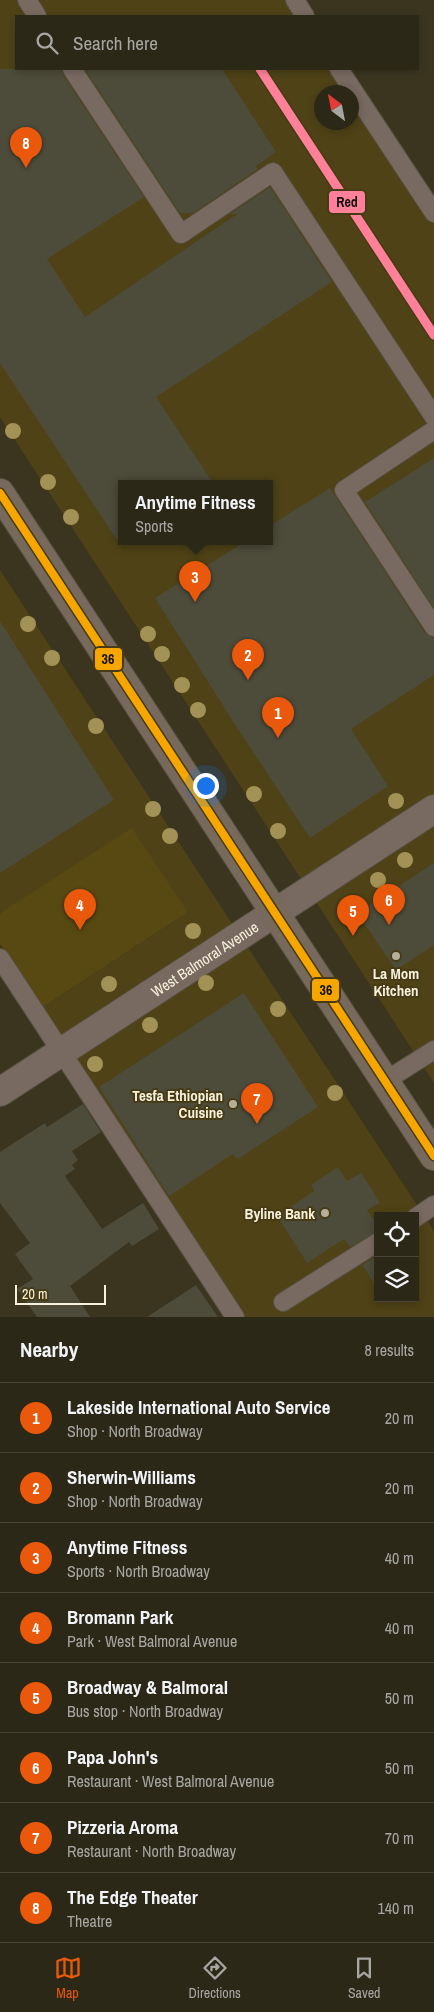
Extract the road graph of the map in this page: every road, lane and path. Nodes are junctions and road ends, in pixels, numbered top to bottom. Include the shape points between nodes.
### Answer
1 (27, 0) edge
2 (294, 0) edge
3 (37, 15) edge
4 (304, 15) edge
5 (73, 70) edge
6 (341, 70) edge
7 (434, 213) edge
8 (434, 417) edge
9 (434, 430) edge
10 (0, 493) edge
11 (434, 627) edge
12 (434, 809) edge
13 (274, 913) junction
14 (0, 958) edge
15 (434, 1050) edge
16 (61, 1052) junction
17 (385, 1081) junction
18 (0, 1092) edge
19 (434, 1156) edge
20 (434, 1206) edge
21 (419, 1215) edge
22 (374, 1245) edge
23 (283, 1302) dead end
24 (235, 1317) edge

1 - 3 lane
2 - 4 lane
5 - 8 lane via 181,234 273,172
6 - 7 lane
9 - 11 lane via 344,490
10 - 13 main road
12 - 13 street, West Balmoral Avenue
13 - 16 street, West Balmoral Avenue
13 - 17 main road
14 - 16 lane
15 - 17 lane
16 - 18 street, West Balmoral Avenue
16 - 24 lane
17 - 19 main road
20 - 21 lane
22 - 23 lane

